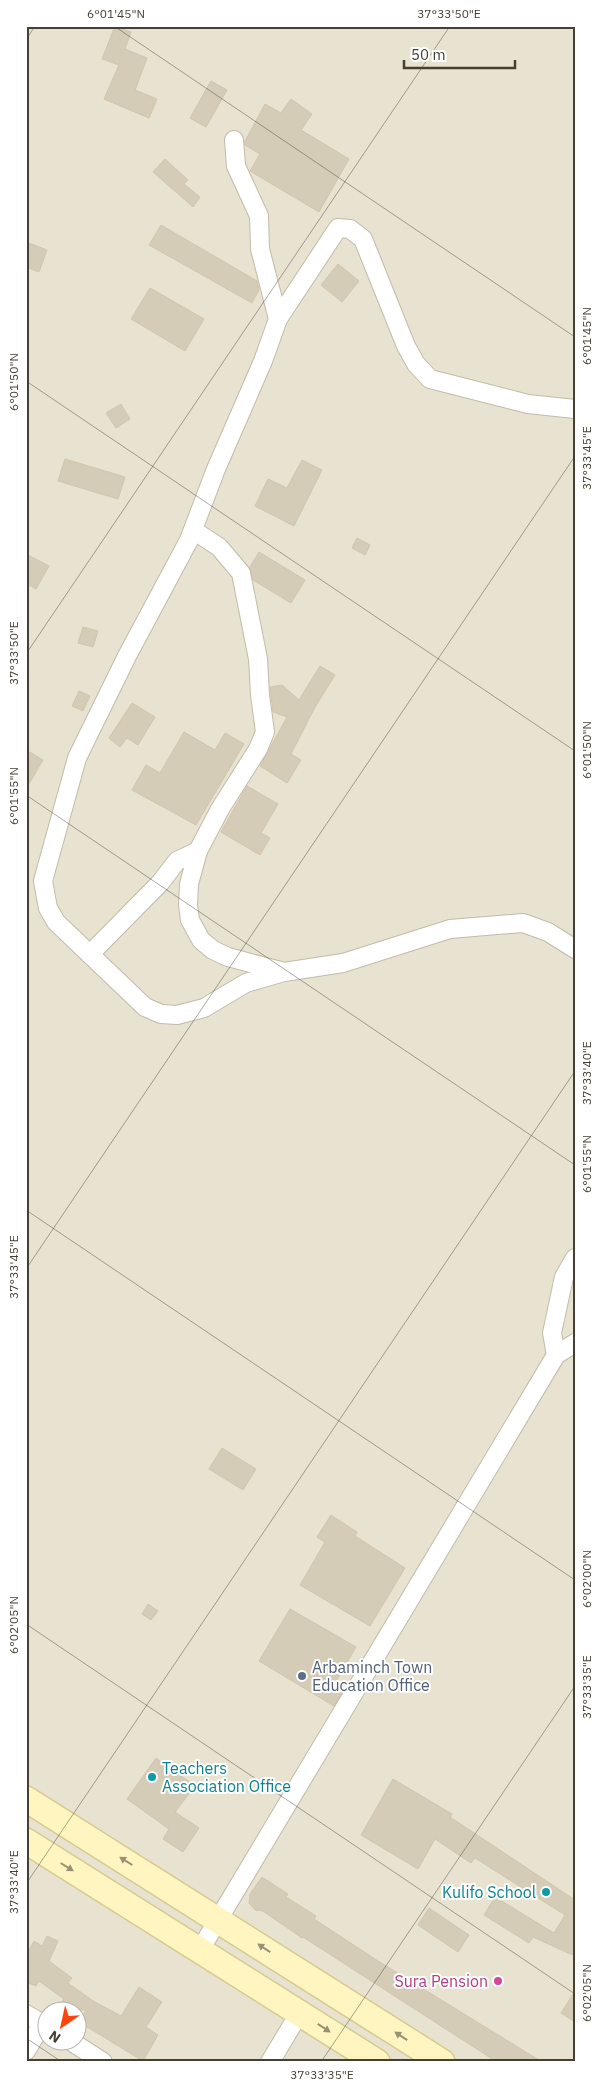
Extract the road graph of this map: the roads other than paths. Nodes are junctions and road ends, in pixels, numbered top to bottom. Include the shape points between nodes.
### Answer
1 (234, 140) dead end
2 (278, 319) junction
3 (575, 409) edge
4 (193, 530) junction
5 (198, 851) junction
6 (575, 949) edge
7 (90, 954) junction
8 (284, 972) junction
9 (575, 1258) edge
10 (575, 1344) edge
11 (556, 1355) junction
12 (26, 1799) edge
13 (26, 1841) edge
14 (220, 1920) junction
15 (200, 1950) junction
16 (300, 2012) junction
17 (26, 2014) edge
18 (38, 2021) edge
19 (38, 2035) edge
20 (85, 2050) edge
21 (26, 2051) edge
22 (104, 2062) edge
23 (270, 2062) edge
24 (377, 2062) edge
25 (442, 2062) edge

1 - 2 street via 236,166 259,216 260,249
2 - 3 street via 338,228 350,229 363,239 406,346 430,379 528,404
2 - 4 street
4 - 5 street via 219,546 241,573 258,659 265,732
4 - 7 street via 77,758 42,881 48,908 56,922
5 - 7 street via 177,861 160,883
5 - 8 street via 189,884 188,905 190,920 201,940 228,957
6 - 8 street via 548,932 523,923 501,924 450,929 343,963
7 - 8 street via 145,1007 160,1014 177,1015 204,1008 246,983
9 - 11 street via 564,1277 552,1332
10 - 11 street
11 - 14 street
14 -> 12 main road
13 -> 15 main road
14 - 15 street
25 -> 14 main road
15 - 16 main road
16 - 23 street
16 -> 24 main road
17 - 18 street
19 - 21 street
20 - 22 street

